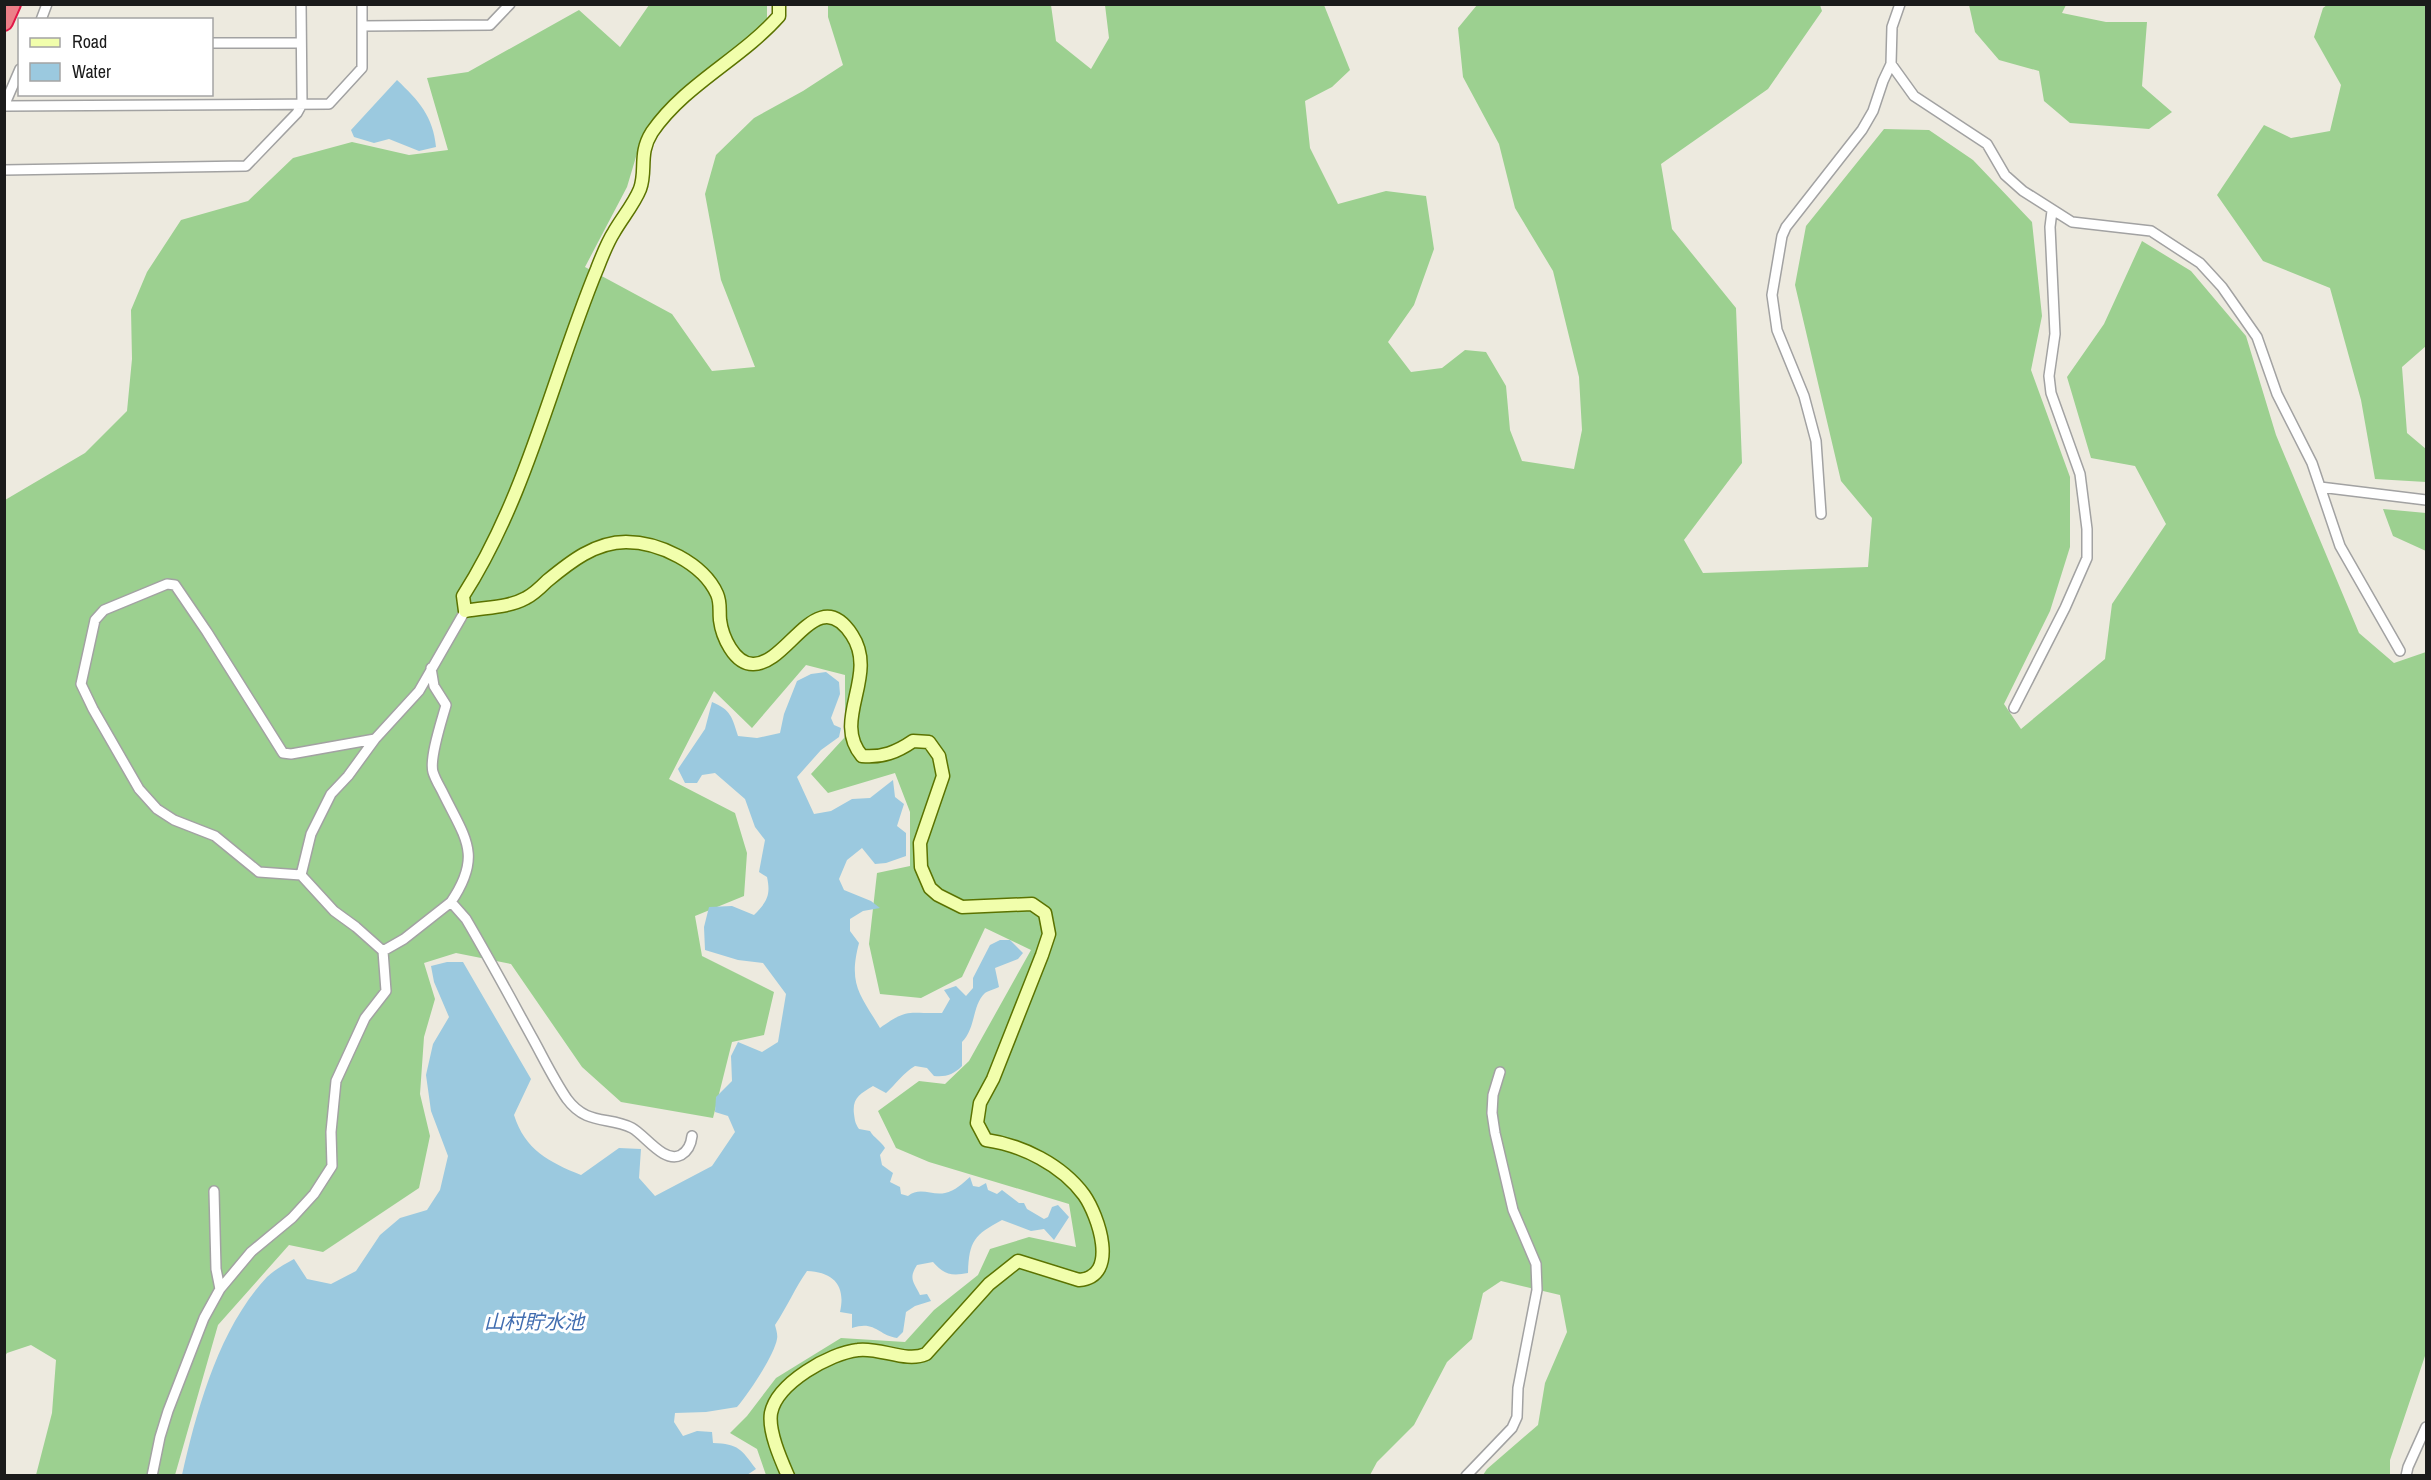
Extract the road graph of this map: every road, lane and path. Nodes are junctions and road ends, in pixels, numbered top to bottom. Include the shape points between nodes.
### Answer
1 (12, 4) edge
2 (301, 4) edge
3 (362, 4) edge
4 (510, 4) edge
5 (779, 4) edge
6 (1900, 4) edge
7 (4, 22) edge
8 (362, 26) junction
9 (213, 43) edge
10 (301, 43) junction
11 (1891, 64) junction
12 (18, 74) edge
13 (302, 104) junction
14 (5, 106) edge
15 (4, 170) edge
16 (2052, 211) junction
17 (2320, 487) junction
18 (2427, 500) edge
19 (1821, 514) dead end
20 (465, 611) junction
21 (2400, 651) dead end
22 (431, 668) junction
23 (2014, 708) dead end
24 (375, 739) junction
25 (301, 875) junction
26 (451, 902) junction
27 (382, 951) junction
28 (1500, 1072) dead end
29 (692, 1136) dead end
30 (214, 1191) dead end
31 (220, 1288) junction
32 (2427, 1427) edge
33 (152, 1476) edge
34 (789, 1476) edge
35 (1466, 1476) edge
36 (2406, 1476) edge

1 - 7 highway
2 - 10 street
3 - 8 street
4 - 8 street via 490,24
5 - 20 street via 779,16 763,34 704,79 651,133 642,154 640,188 597,268 520,487 463,596
6 - 11 street via 1892,27
8 - 13 street via 362,68 329,104
9 - 10 street
10 - 13 street
11 - 16 street via 1914,96 1987,144 2005,174
11 - 19 street via 1862,130 1786,227 1772,296 1777,330 1804,396 1816,441
12 - 14 street
13 - 14 street
13 - 15 street via 242,167
16 - 17 street via 2072,222 2151,231 2200,263 2257,337 2277,394
16 - 23 street via 2055,334 2049,376 2051,393 2080,474 2087,558
17 - 18 street
17 - 21 street via 2340,546
20 - 22 street
20 - 34 street via 508,606 527,598 572,561 601,546 626,542 646,544 680,557 710,582 721,604 720,622 731,651 742,661 765,661 816,620 829,618 843,623 862,659 851,717 851,734 858,751 862,756 875,757 900,750 914,741 928,742 939,756 943,776 920,843 921,867 930,888 962,907 1032,903 1045,913 1049,934 1014,1028 980,1103 977,1123 986,1140 1023,1149 1055,1168 1084,1196 1102,1235 1104,1251 1099,1267 1093,1275 1079,1280 1018,1261 988,1284 926,1354 916,1359 858,1350 811,1367 784,1389 771,1413 774,1440
22 - 24 street via 419,691
22 - 26 street via 434,686 447,705 437,737 433,771 469,845 468,867
24 - 25 street via 331,794 311,834
24 - 25 street via 283,753 175,585 166,584 104,610 95,620 81,684 139,789 157,809 215,836 259,872
25 - 27 street via 334,911
26 - 27 street
26 - 29 street via 466,919 552,1074 575,1107 597,1120 632,1128 668,1156 683,1154
27 - 31 street via 386,991 365,1018 336,1081 332,1166 307,1202 251,1252
28 - 35 street via 1493,1095 1495,1133 1513,1210 1536,1264 1537,1290 1518,1388 1517,1417 1512,1428
30 - 31 street
31 - 33 street via 204,1318 168,1412
32 - 36 street

